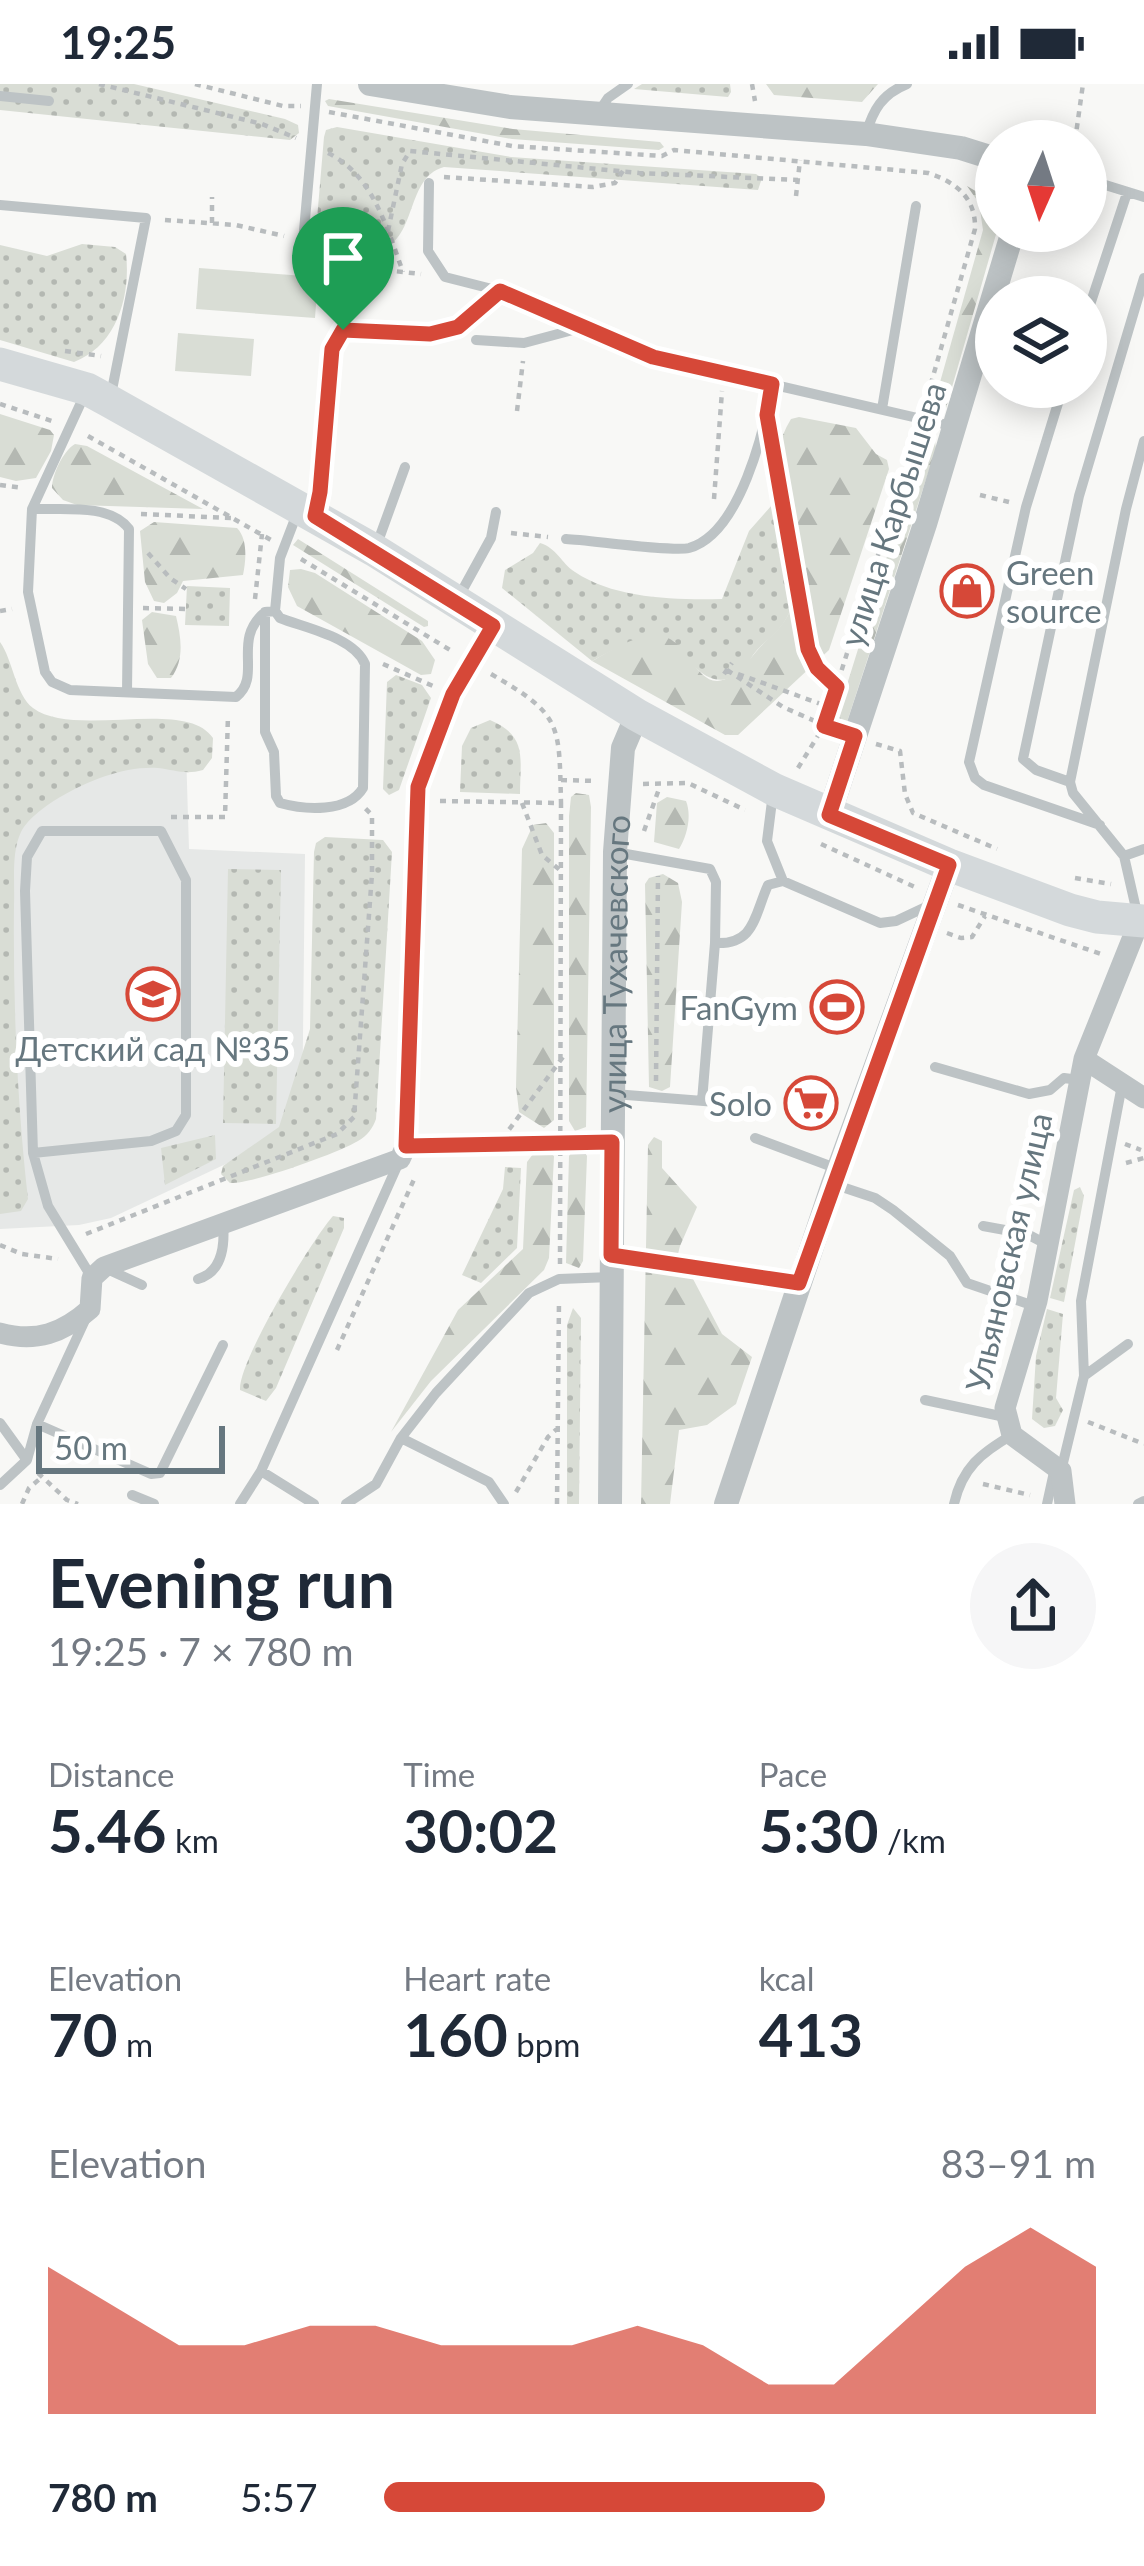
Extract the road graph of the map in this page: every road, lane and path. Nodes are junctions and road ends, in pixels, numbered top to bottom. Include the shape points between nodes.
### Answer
1 (99, 84) edge
2 (195, 84) edge
3 (317, 84) edge
4 (370, 84) edge
5 (628, 84) edge
6 (752, 84) edge
7 (907, 84) edge
8 (1083, 84) edge
9 (0, 96) edge
10 (50, 101) dead end
11 (757, 106) dead end
12 (312, 109) junction
13 (597, 116) junction
14 (1078, 120) edge
15 (866, 134) junction
16 (309, 143) junction
17 (975, 152) edge
18 (800, 159) junction
19 (623, 171) junction
20 (797, 180) junction
21 (429, 183) joint
22 (1107, 186) edge
23 (1126, 193) junction
24 (796, 196) dead end
25 (1144, 196) edge
26 (212, 197) dead end
27 (0, 205) edge
28 (916, 206) dead end
29 (212, 223) dead end
30 (388, 231) junction
31 (303, 242) dead end
32 (1007, 252) edge
33 (357, 267) dead end
34 (403, 272) dead end
35 (1099, 276) edge
36 (1144, 278) edge
37 (500, 291) junction
38 (584, 327) junction
39 (338, 338) dead end
40 (476, 340) dead end
41 (524, 343) junction
42 (0, 364) edge
43 (723, 373) junction
44 (772, 384) junction
45 (98, 395) junction
46 (0, 404) edge
47 (1057, 408) edge
48 (882, 410) junction
49 (518, 411) dead end
50 (767, 415) junction
51 (921, 419) junction
52 (70, 427) junction
53 (956, 427) junction
54 (1144, 442) edge
55 (406, 467) dead end
56 (980, 495) dead end
57 (1128, 500) junction
58 (1144, 505) edge
59 (1026, 506) junction
60 (32, 509) junction
61 (307, 512) junction
62 (496, 512) dead end
63 (105, 513) junction
64 (234, 518) junction
65 (492, 531) junction
66 (712, 533) junction
67 (262, 534) junction
68 (541, 536) dead end
69 (131, 537) junction
70 (566, 538) dead end
71 (282, 547) junction
72 (374, 550) junction
73 (187, 589) dead end
74 (256, 594) dead end
75 (456, 603) junction
76 (142, 608) dead end
77 (186, 609) dead end
78 (270, 612) junction
79 (493, 626) junction
80 (392, 667) dead end
81 (837, 687) junction
82 (127, 692) junction
83 (453, 694) junction
84 (228, 698) junction
85 (830, 708) junction
86 (637, 715) junction
87 (824, 726) junction
88 (855, 736) junction
89 (561, 780) dead end
90 (619, 782) junction
91 (1070, 782) junction
92 (660, 786) junction
93 (512, 793) dead end
94 (775, 794) junction
95 (357, 799) junction
96 (416, 800) junction
97 (512, 802) junction
98 (522, 802) junction
99 (163, 816) dead end
100 (1100, 825) junction
101 (819, 827) junction
102 (1000, 850) dead end
103 (1144, 850) edge
104 (625, 853) junction
105 (1124, 856) junction
106 (658, 858) junction
107 (949, 865) junction
108 (561, 871) junction
109 (1074, 878) dead end
110 (783, 881) junction
111 (1132, 885) junction
112 (931, 909) junction
113 (985, 916) junction
114 (1142, 922) edge
115 (715, 943) junction
116 (1121, 961) junction
117 (563, 1057) junction
118 (934, 1067) dead end
119 (1081, 1069) junction
120 (1122, 1085) junction
121 (612, 1094) junction
122 (656, 1096) junction
123 (1144, 1098) edge
124 (702, 1101) junction
125 (766, 1106) dead end
126 (755, 1138) dead end
127 (500, 1142) junction
128 (612, 1142) junction
129 (1144, 1142) edge
130 (562, 1143) junction
131 (1144, 1151) edge
132 (403, 1152) junction
133 (33, 1154) junction
134 (836, 1176) junction
135 (224, 1223) junction
136 (983, 1226) dead end
137 (70, 1242) junction
138 (0, 1245) edge
139 (1049, 1246) junction
140 (80, 1257) junction
141 (611, 1266) junction
142 (98, 1273) junction
143 (559, 1279) junction
144 (198, 1280) dead end
145 (799, 1283) junction
146 (142, 1285) dead end
147 (1035, 1306) junction
148 (90, 1309) junction
149 (0, 1333) edge
150 (1128, 1344) dead end
151 (223, 1345) dead end
152 (1084, 1376) junction
153 (925, 1400) dead end
154 (1073, 1416) junction
155 (0, 1423) edge
156 (37, 1424) junction
157 (1008, 1426) junction
158 (559, 1427) junction
159 (401, 1438) junction
160 (1144, 1444) edge
161 (26, 1460) junction
162 (1058, 1469) junction
163 (261, 1471) junction
164 (961, 1478) junction
165 (0, 1485) edge
166 (133, 1495) dead end
167 (508, 1502) edge
168 (1053, 1502) edge
169 (22, 1504) edge
170 (78, 1504) edge
171 (154, 1504) edge
172 (240, 1504) edge
173 (314, 1504) edge
174 (346, 1504) edge
175 (557, 1504) edge
176 (610, 1504) edge
177 (725, 1504) edge
178 (954, 1504) edge

1 - 16 path
2 - 12 path
3 - 12 lane
4 - 13 street
5 - 13 lane
6 - 11 path
7 - 15 lane via 883,98
8 - 14 path
9 - 10 lane
12 - 16 lane
12 - 18 path via 512,146
13 - 15 street
15 - 17 street
16 - 30 path via 353,171
16 - 31 lane
18 - 20 path
18 - 51 path via 928,173 971,203 975,230
19 - 20 path
19 - 21 path via 615,183 593,187 438,177
19 - 30 path via 410,151
20 - 24 path
21 - 37 lane via 428,251 445,277
22 - 23 lane
23 - 25 lane
23 - 35 lane
26 - 29 path
27 - 45 lane via 146,218
28 - 48 lane
30 - 34 path
32 - 53 street, улица Карбышева
33 - 37 path via 357,296 343,330 444,331
36 - 91 lane via 1079,496 1023,759
37 - 38 lane
38 - 41 lane
38 - 43 lane via 653,357
39 - 61 lane via 320,492
40 - 41 lane
41 - 49 path
42 - 45 main road
43 - 44 lane
43 - 66 path
44 - 48 lane
44 - 50 lane
45 - 52 lane
45 - 61 main road
46 - 52 path
47 - 59 lane
48 - 51 lane
50 - 66 lane via 732,509
50 - 81 path via 808,649
51 - 53 lane
51 - 81 path
52 - 60 lane
52 - 64 path
53 - 88 street, улица Карбышева
54 - 57 lane
55 - 72 lane
56 - 59 path
57 - 58 lane
57 - 91 lane
59 - 100 lane via 969,762 984,785
60 - 63 lane
60 - 82 lane via 28,592 45,672 70,690
61 - 71 lane
61 - 72 main road
62 - 65 lane
63 - 64 path
63 - 69 lane via 124,521
64 - 67 path
65 - 68 path
65 - 75 lane
66 - 70 lane via 688,548
67 - 71 path
67 - 74 path
69 - 73 path
69 - 82 lane
71 - 78 lane
72 - 75 main road
75 - 79 main road
76 - 77 path
78 - 84 lane via 249,631 244,690
78 - 95 lane via 361,655
78 - 95 lane via 265,732 276,796 286,806
79 - 83 street
79 - 86 main road
80 - 83 path
81 - 85 path
82 - 84 lane
83 - 96 street
84 - 99 path via 225,818
85 - 87 path
85 - 87 path via 728,669
86 - 90 street, улица Тухачевского
86 - 94 main road
87 - 88 path
87 - 94 path
88 - 101 street, улица Карбышева
88 - 102 path via 901,751 913,813
89 - 90 path
90 - 92 path
90 - 104 street, улица Тухачевского
91 - 100 lane
92 - 94 path
92 - 104 path
93 - 97 path
94 - 101 main road
94 - 110 lane via 766,841
95 - 137 path via 372,815 372,874 354,1117 337,1134
96 - 97 path
96 - 132 street
97 - 98 path
98 - 108 path via 542,855
98 - 108 path via 561,803
100 - 105 lane
101 - 107 main road
101 - 112 path
103 - 105 lane
104 - 106 lane
104 - 121 street, улица Тухачевского
105 - 111 lane
106 - 115 lane via 715,874
106 - 122 path
107 - 112 street
107 - 114 main road via 1070,910
108 - 117 path
109 - 111 path
110 - 112 lane via 880,923
110 - 115 lane via 768,885 740,941
111 - 114 lane
112 - 113 path
112 - 113 path via 968,938
112 - 134 street
113 - 116 path
114 - 116 street, Ульяновская улица
115 - 124 lane
116 - 119 street, Ульяновская улица
117 - 127 path
117 - 130 path
118 - 119 lane via 1029,1094
119 - 120 street
119 - 139 street, Ульяновская улица
120 - 123 street
120 - 152 lane via 1084,1280
121 - 122 lane
121 - 128 street, улица Тухачевского
122 - 124 lane
124 - 125 lane
126 - 134 lane
127 - 130 path
127 - 132 path
128 - 130 path
128 - 141 street, улица Тухачевского
129 - 131 path
130 - 143 path
132 - 135 street
132 - 163 lane
133 - 133 lane via 27,857 42,831 161,831 186,880 186,1115 176,1131 151,1142
133 - 137 lane via 47,1206
134 - 145 street
134 - 147 lane via 950,1256 968,1283
135 - 142 street
135 - 144 lane via 221,1257
136 - 139 lane
137 - 140 lane
138 - 140 path via 50,1260
139 - 147 street, Ульяновская улица
140 - 142 lane
141 - 143 lane
141 - 145 path
141 - 176 street, улица Тухачевского
142 - 146 lane
142 - 148 street
143 - 158 path
143 - 159 lane via 498,1323
145 - 177 street
147 - 157 street, Ульяновская улица
148 - 149 street via 51,1335
148 - 156 lane
150 - 152 lane
151 - 156 lane via 160,1473
152 - 154 lane
153 - 157 lane
154 - 160 path
154 - 162 lane
155 - 161 lane
156 - 161 lane
157 - 162 street, Ульяновская улица
157 - 164 lane
158 - 167 path
158 - 175 path
159 - 167 lane via 489,1482
159 - 174 lane via 376,1484
161 - 165 lane
162 - 168 street
163 - 172 lane
163 - 173 lane
164 - 168 path
164 - 178 lane
166 - 171 lane
169 - 170 path via 42,1477

